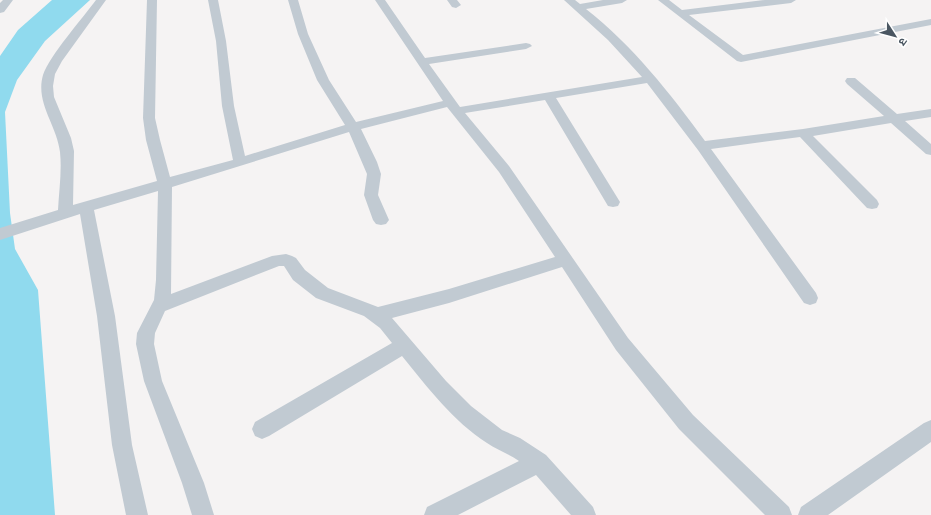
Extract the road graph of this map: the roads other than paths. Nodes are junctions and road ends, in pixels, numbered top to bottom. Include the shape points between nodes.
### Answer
1 (8, 0) edge
2 (101, 0) edge
3 (152, 0) edge
4 (213, 0) edge
5 (292, 0) edge
6 (380, 0) edge
7 (622, 0) edge
8 (663, 0) edge
9 (791, 0) edge
10 (574, 3) edge
11 (0, 10) edge
12 (680, 13) junction
13 (931, 22) edge
14 (526, 46) dead end
15 (421, 62) junction
16 (651, 79) junction
17 (851, 81) dead end
18 (549, 96) junction
19 (453, 107) junction
20 (931, 113) edge
21 (893, 119) junction
22 (353, 127) junction
23 (803, 133) junction
24 (702, 146) junction
25 (931, 151) edge
26 (240, 162) junction
27 (165, 184) junction
28 (613, 202) dead end
29 (872, 204) dead end
30 (86, 207) junction
31 (65, 213) junction
32 (381, 220) dead end
33 (0, 234) edge
34 (565, 260) junction
35 (810, 298) dead end
36 (160, 306) junction
37 (376, 315) junction
38 (405, 346) junction
39 (262, 429) dead end
40 (931, 430) edge
41 (538, 462) junction
42 (137, 515) edge
43 (203, 515) edge
44 (435, 515) edge
45 (585, 515) edge
46 (781, 515) edge
47 (809, 515) edge

1 - 11 street
2 - 31 street via 50,70 46,85 46,93 66,146
3 - 27 street via 149,118
4 - 26 street via 221,41 228,106
5 - 22 street via 303,34 323,80
6 - 15 street
7 - 10 street
8 - 12 street
9 - 12 street
10 - 16 street via 615,40
12 - 13 street via 741,59
14 - 15 street
15 - 19 street
16 - 18 street
16 - 24 street
17 - 21 street
18 - 19 street
18 - 28 street
19 - 22 street
19 - 34 street via 504,169
20 - 21 street
21 - 23 street
21 - 25 street
22 - 26 street
22 - 32 street via 373,170 371,195
23 - 24 street
23 - 29 street
24 - 35 street
26 - 27 street
27 - 30 street
27 - 36 street via 164,285
30 - 31 street
30 - 42 street via 106,316 122,445
31 - 33 street
34 - 37 street via 449,296
34 - 46 street via 622,344 682,417
36 - 37 street via 282,259 290,262 299,275 322,293
36 - 43 street via 146,333 148,362
37 - 38 street
38 - 39 street
38 - 41 street via 464,413 495,437 513,445
40 - 47 street
41 - 44 street
41 - 45 street

